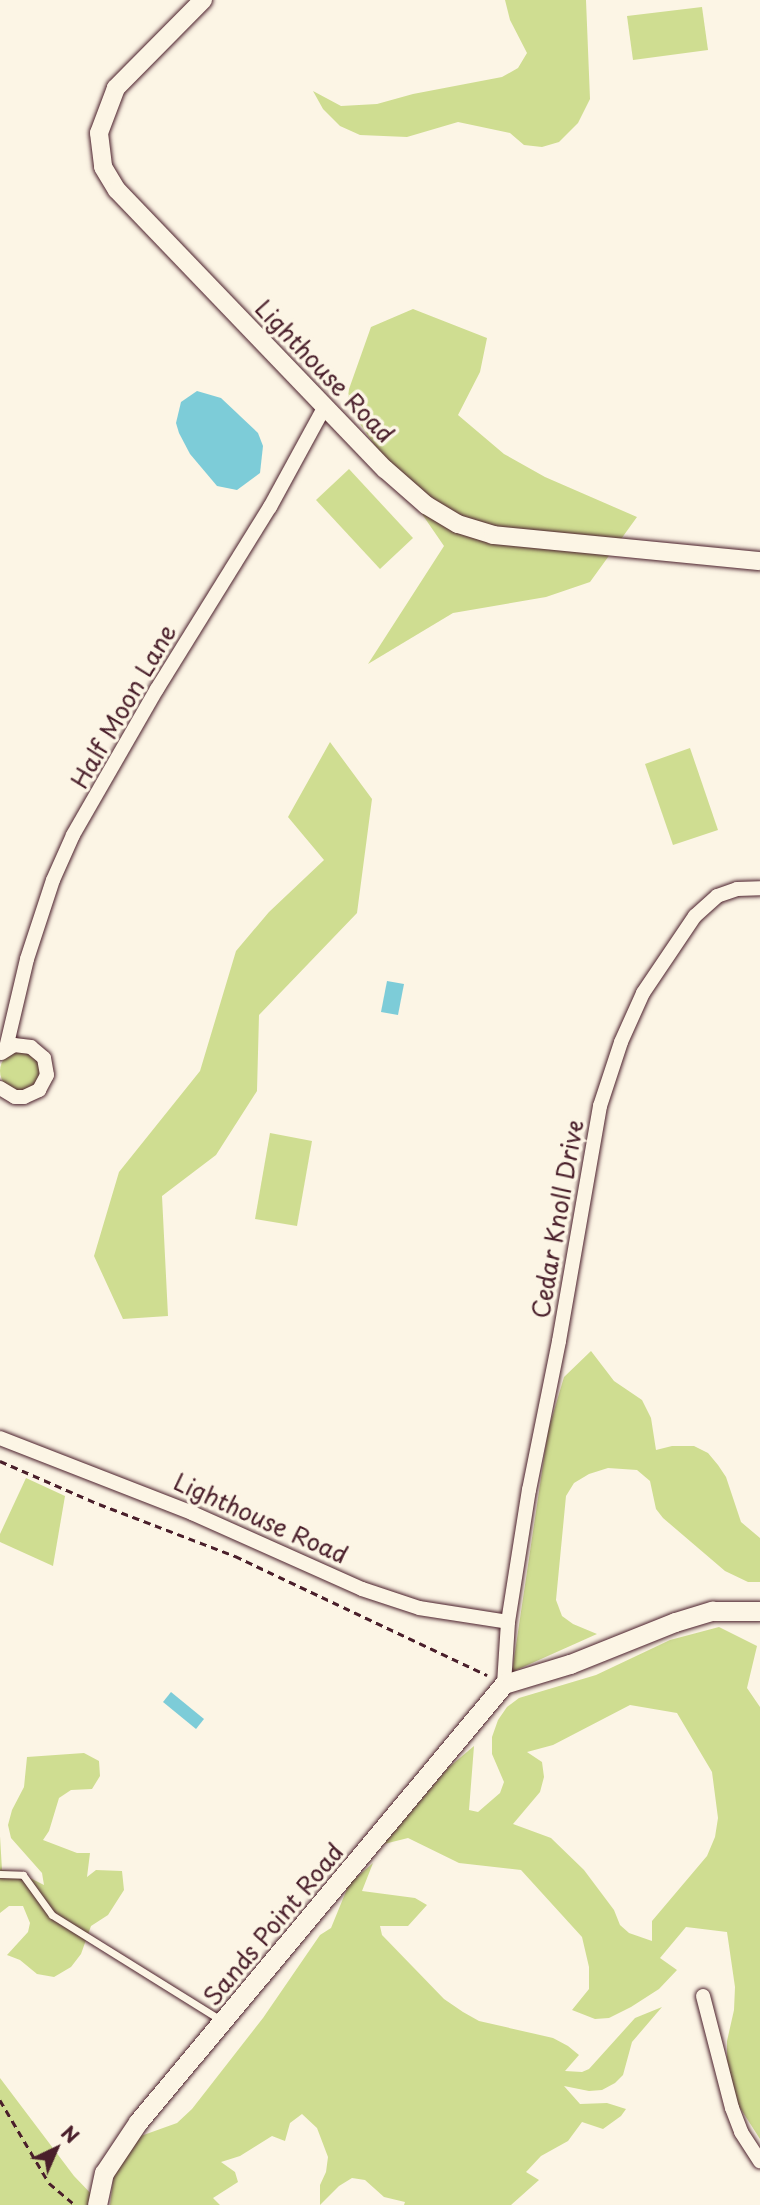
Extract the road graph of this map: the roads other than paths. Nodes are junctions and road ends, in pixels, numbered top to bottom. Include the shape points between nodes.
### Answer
1 (203, 0) edge
2 (325, 406) junction
3 (760, 561) edge
4 (760, 888) edge
5 (3, 1051) edge
6 (0, 1088) edge
7 (0, 1438) edge
8 (760, 1611) edge
9 (508, 1622) junction
10 (504, 1684) junction
11 (0, 1874) edge
12 (703, 1996) dead end
13 (223, 2021) junction
14 (760, 2161) edge
15 (97, 2205) edge

1 - 2 street, Lighthouse Road via 116,88 99,133 103,167 117,190
2 - 3 street, Lighthouse Road via 384,469 426,505 458,524 492,535
2 - 5 street, Half Moon Lane via 270,507 73,835 27,959
4 - 9 street, Cedar Knoll Drive via 717,895 695,916 643,993 621,1042 600,1106
5 - 6 street, Half Moon Lane via 31,1047 44,1058 47,1075 39,1090 24,1097
7 - 9 street, Lighthouse Road via 192,1513 362,1590 419,1608
8 - 10 main road via 699,1614
9 - 10 street
10 - 13 main road, Sands Point Road
11 - 13 lane via 23,1875 52,1915
12 - 14 street via 732,2108
13 - 15 main road, Sands Point Road via 118,2149 104,2174

